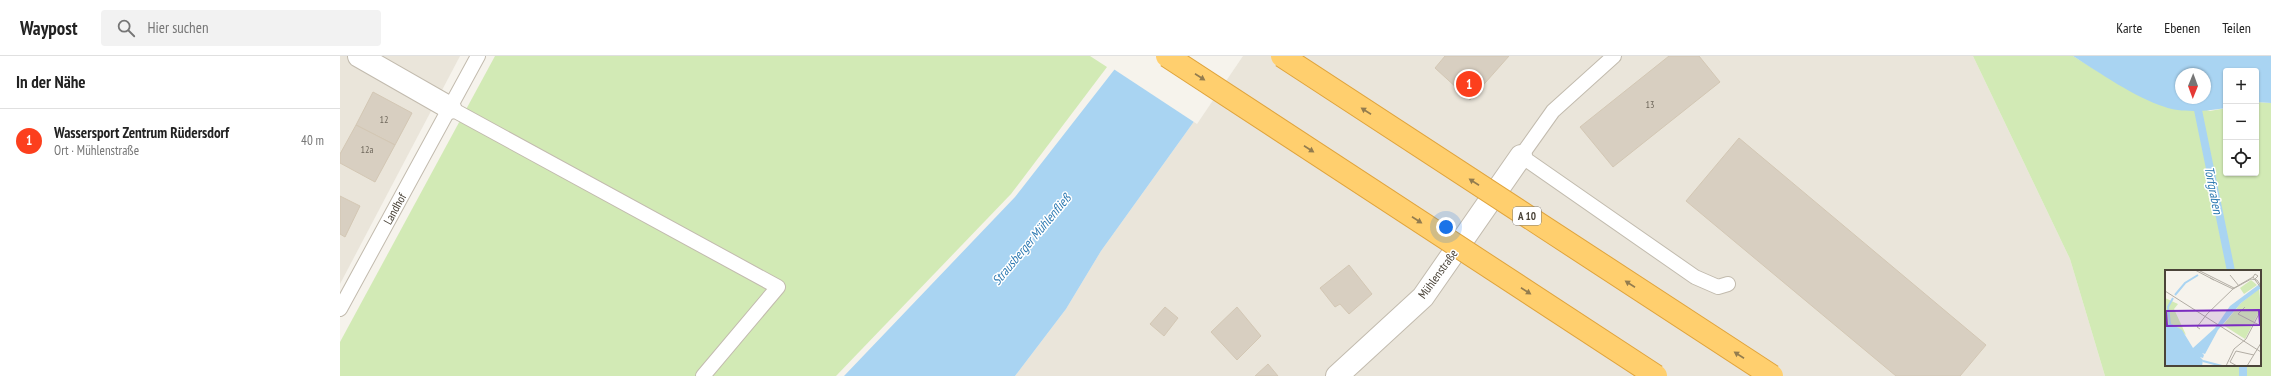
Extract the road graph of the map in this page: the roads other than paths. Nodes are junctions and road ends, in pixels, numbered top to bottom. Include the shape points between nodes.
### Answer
1 (359, 56) edge
2 (478, 56) edge
3 (1167, 56) edge
4 (1282, 56) edge
5 (1614, 56) edge
6 (450, 108) junction
7 (1521, 156) junction
8 (1728, 284) dead end
9 (340, 309) edge
10 (703, 376) edge
11 (1337, 376) edge
12 (1656, 376) edge
13 (1772, 376) edge

1 - 6 street
2 - 6 lane, Landhof
3 -> 12 highway, bridge
13 -> 4 highway, A 10, bridge
5 - 7 lane via 1554,111
6 - 9 lane, Landhof
6 - 10 lane via 778,287
7 - 8 lane via 1695,277 1718,287
7 - 11 street, Mühlenstraße via 1423,297

